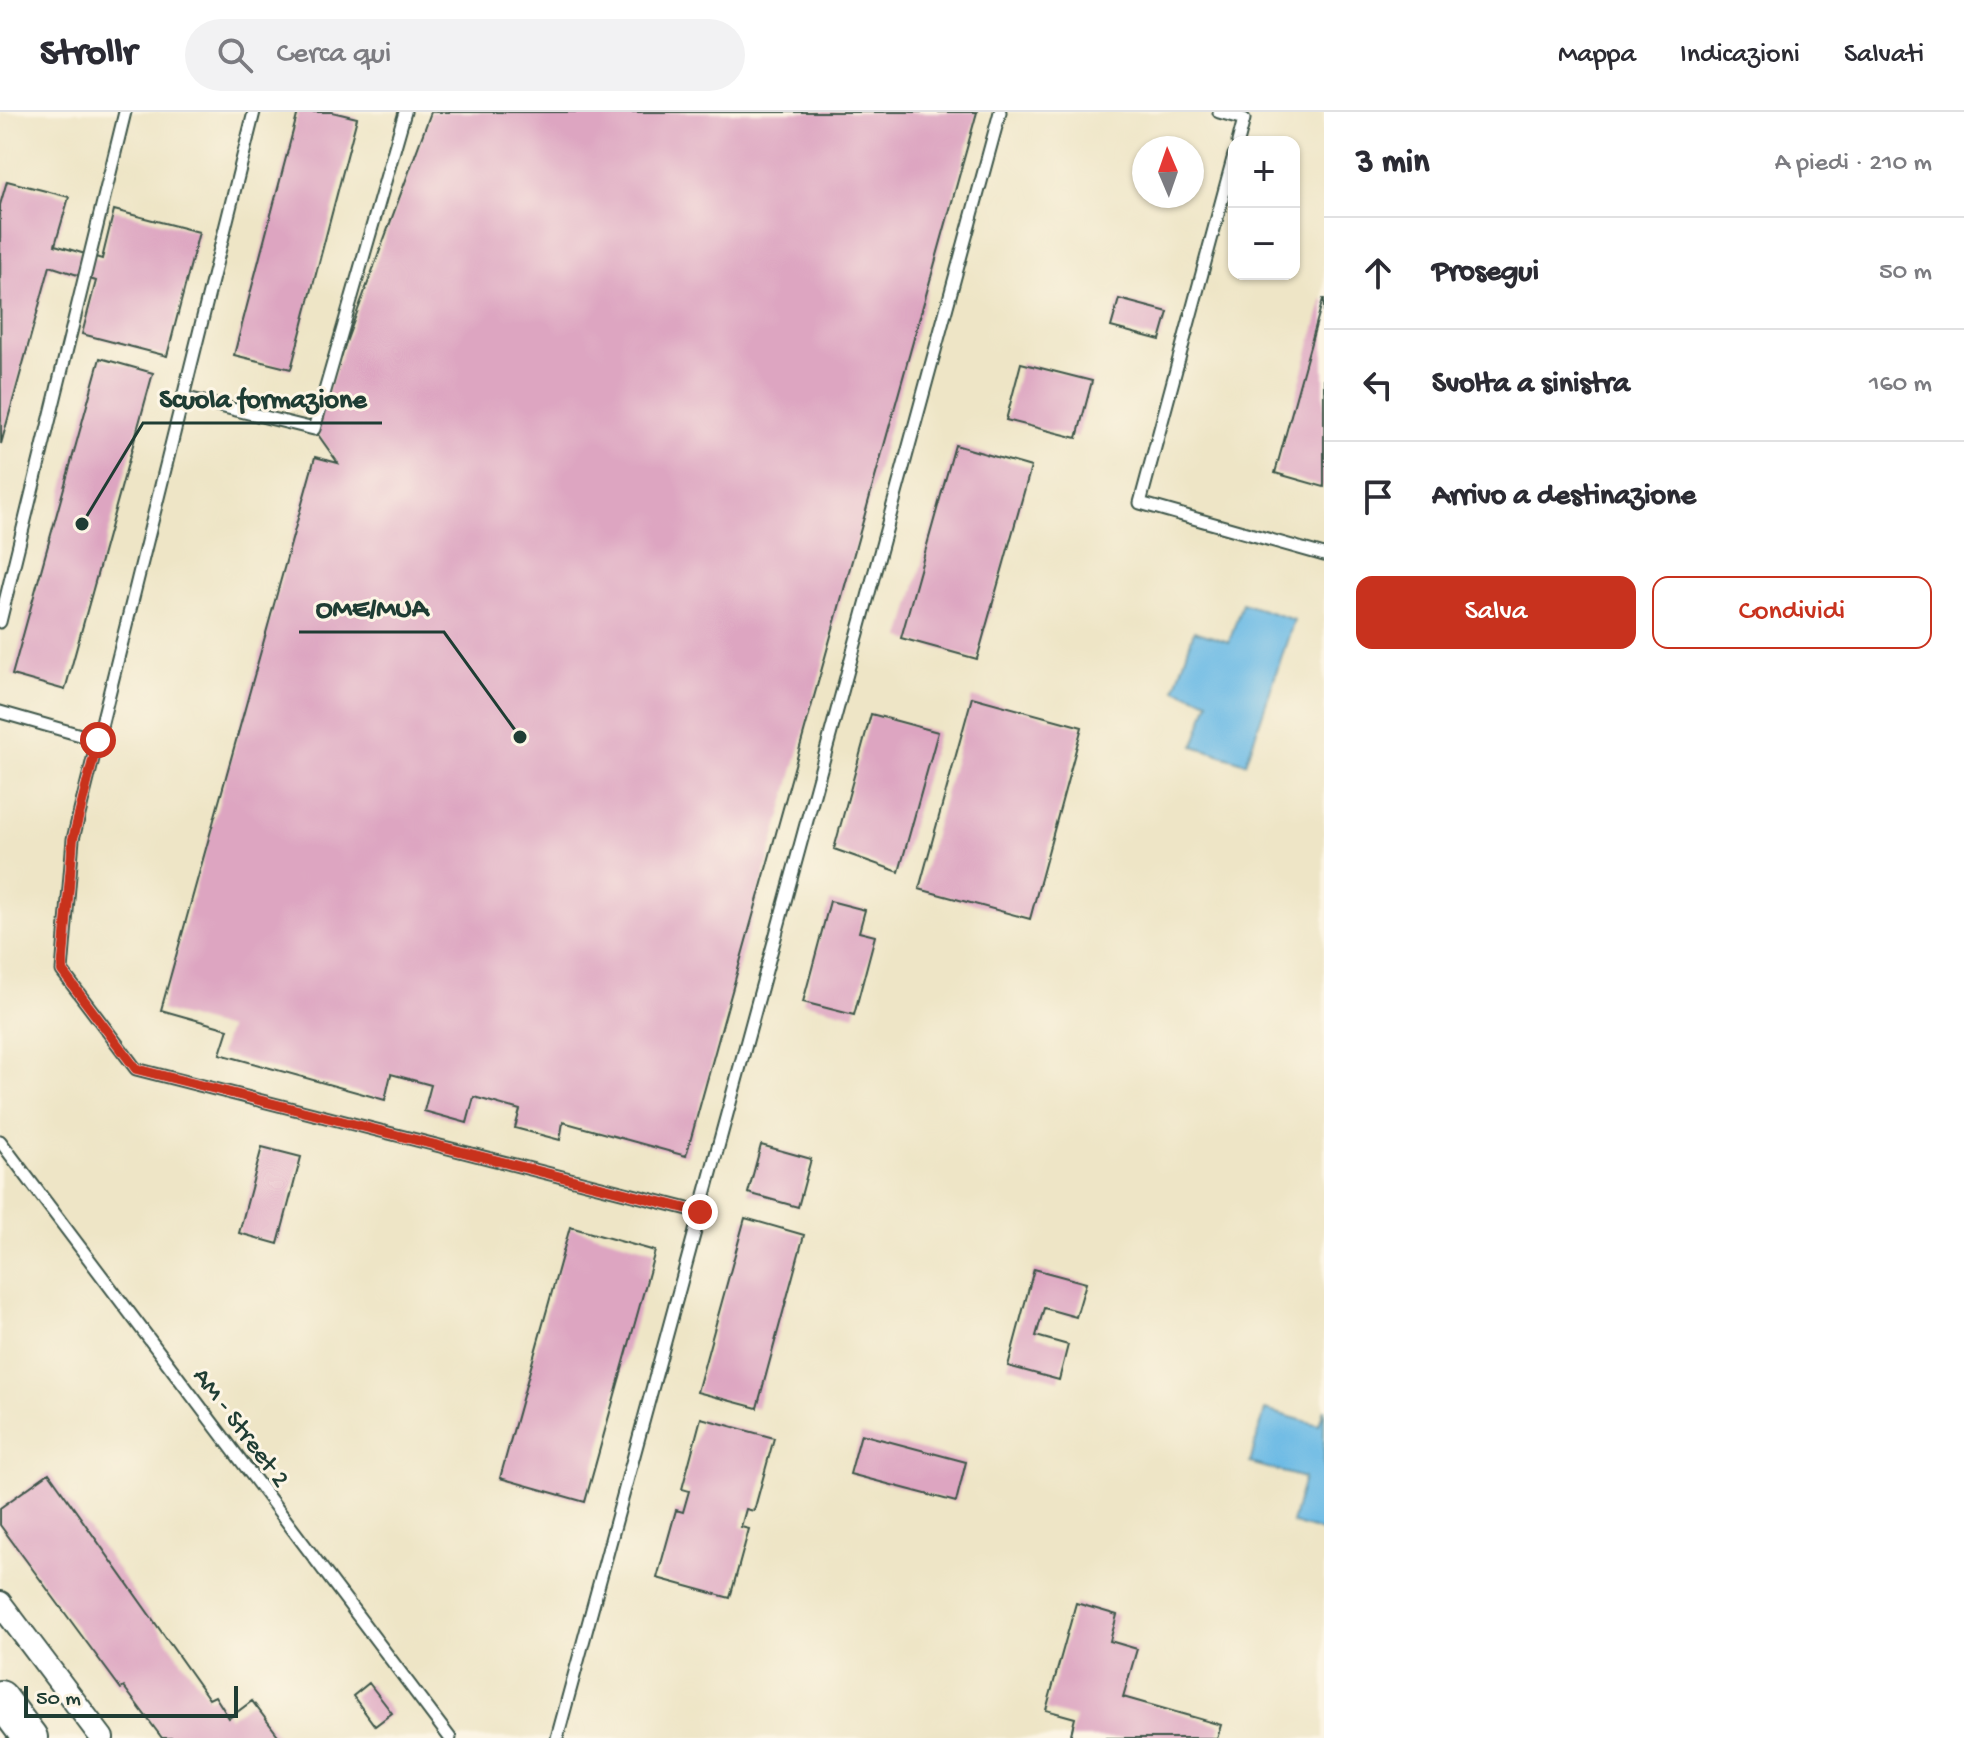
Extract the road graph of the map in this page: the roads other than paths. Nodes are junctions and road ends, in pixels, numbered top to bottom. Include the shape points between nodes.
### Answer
1 (125, 112) edge
2 (254, 112) edge
3 (405, 112) edge
4 (1000, 112) edge
5 (1219, 112) edge
6 (1240, 136) edge
7 (1228, 177) edge
8 (183, 397) junction
9 (1324, 555) edge
10 (0, 622) edge
11 (0, 712) edge
12 (98, 740) junction
13 (0, 1141) edge
14 (700, 1212) junction
15 (0, 1603) edge
16 (0, 1698) edge
17 (30, 1738) edge
18 (102, 1738) edge
19 (450, 1738) edge
20 (557, 1738) edge

1 - 10 lane
2 - 8 lane
3 - 8 lane via 314,429
4 - 14 lane
5 - 6 lane via 1244,119
7 - 9 lane via 1140,503
8 - 12 lane
11 - 12 lane
12 - 14 lane via 73,839 62,971 136,1069
13 - 19 lane, AM - Street 2
14 - 20 lane
15 - 18 street
16 - 17 main road

